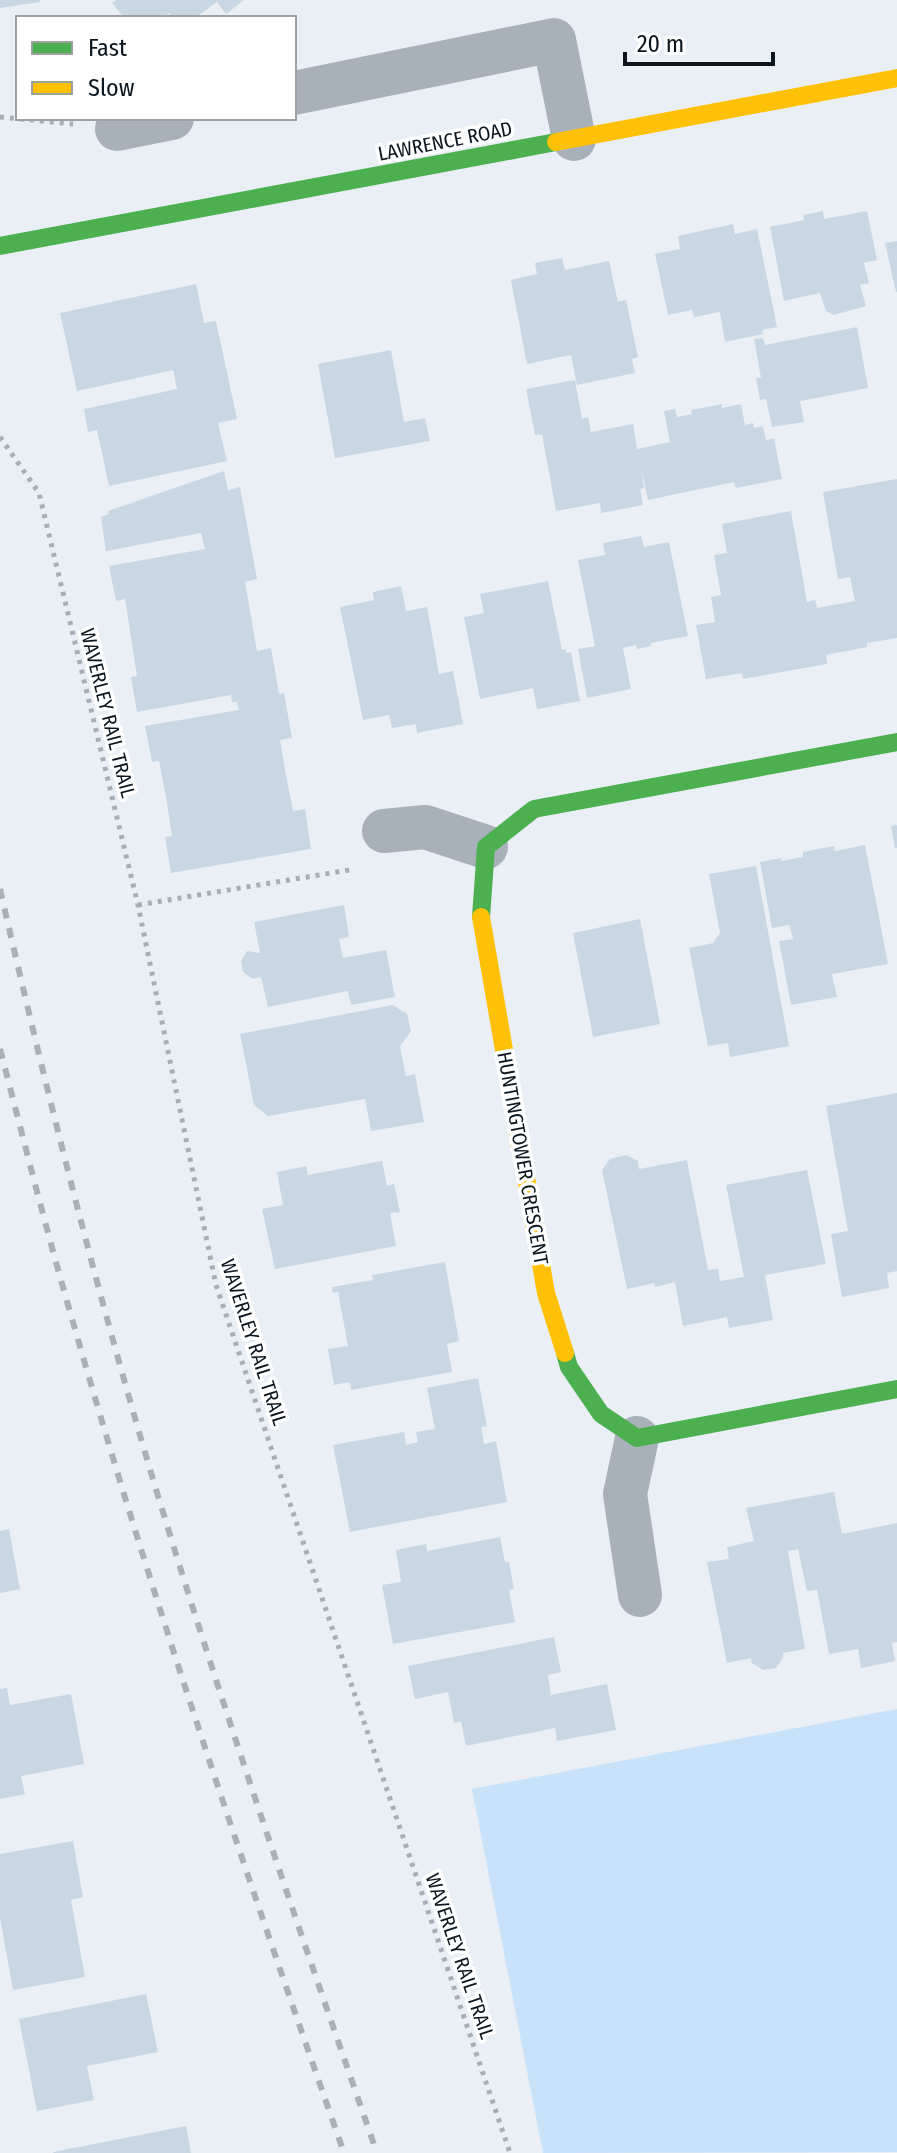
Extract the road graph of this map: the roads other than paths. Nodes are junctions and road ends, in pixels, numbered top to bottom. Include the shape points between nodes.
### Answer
1 (897, 78) edge
2 (296, 93) edge
3 (162, 120) edge
4 (117, 129) road end
5 (574, 139) junction
6 (0, 246) edge
7 (897, 742) edge
8 (486, 847) junction
9 (375, 849) road end
10 (897, 1389) edge
11 (637, 1438) junction
12 (640, 1595) dead end

1 - 5 street, LAWRENCE ROAD
2 - 5 street via 554,40
3 - 4 street
5 - 6 street, LAWRENCE ROAD
7 - 8 street via 534,809
8 - 9 street via 425,827
8 - 11 street, HUNTINGTOWER CRESCENT via 481,922 546,1293 569,1367 601,1414
10 - 11 street
11 - 12 street via 625,1494

